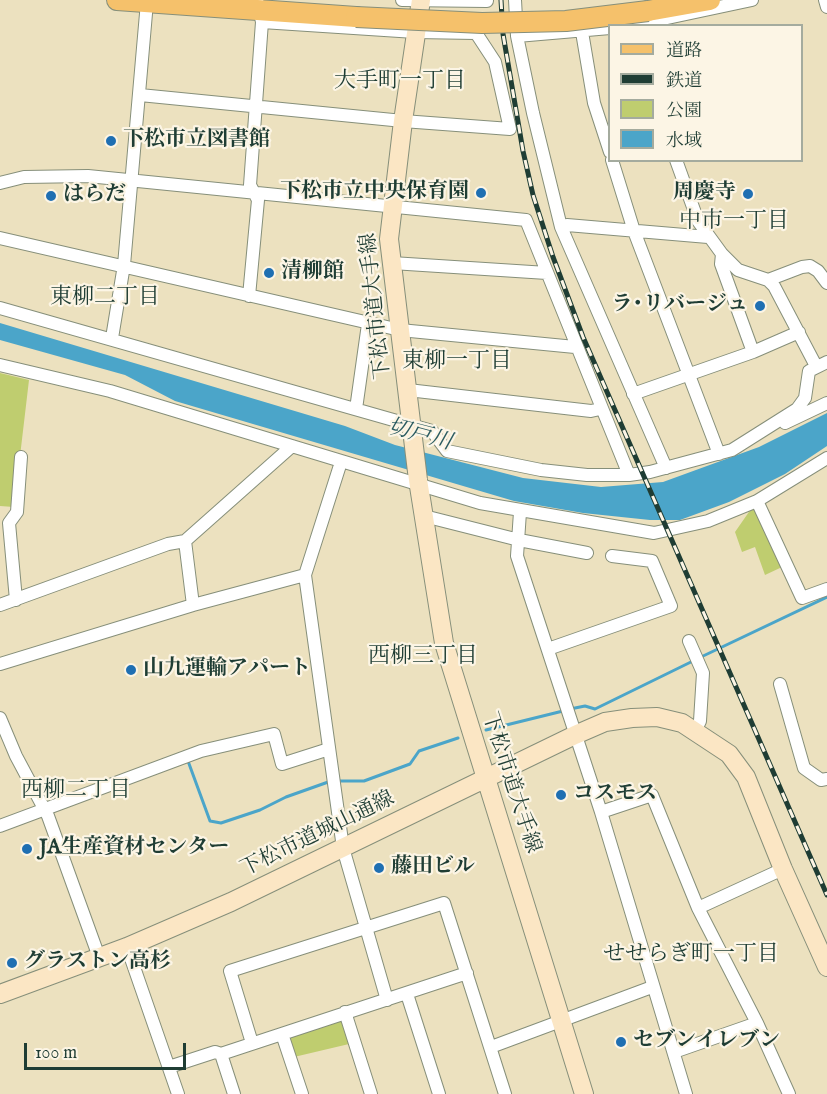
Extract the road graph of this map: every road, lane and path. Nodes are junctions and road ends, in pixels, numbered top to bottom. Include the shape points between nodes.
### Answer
1 (117, 0) edge
2 (206, 0) edge
3 (285, 0) edge
4 (402, 0) edge
5 (515, 0) edge
6 (710, 0) edge
7 (752, 0) edge
8 (825, 0) edge
9 (421, 1) edge
10 (487, 1) edge
11 (147, 2) junction
12 (827, 7) edge
13 (260, 11) edge
14 (356, 11) junction
15 (648, 15) edge
16 (633, 24) edge
17 (608, 28) edge
18 (415, 32) junction
19 (582, 32) junction
20 (518, 36) junction
21 (140, 95) junction
22 (257, 107) junction
23 (402, 121) junction
24 (608, 149) edge
25 (613, 162) edge
26 (677, 162) edge
27 (132, 182) junction
28 (0, 183) edge
29 (252, 192) junction
30 (392, 205) junction
31 (561, 227) junction
32 (634, 231) junction
33 (708, 237) junction
34 (0, 238) edge
35 (722, 254) junction
36 (392, 263) junction
37 (124, 265) junction
38 (547, 273) junction
39 (768, 280) junction
40 (827, 283) edge
41 (249, 296) junction
42 (0, 308) edge
43 (368, 324) junction
44 (400, 330) junction
45 (800, 332) junction
46 (112, 338) junction
47 (575, 347) junction
48 (753, 352) junction
49 (821, 364) edge
50 (0, 365) edge
51 (689, 374) junction
52 (408, 390) junction
53 (633, 394) junction
54 (827, 403) edge
55 (356, 409) junction
56 (600, 409) junction
57 (774, 425) junction
58 (411, 427) junction
59 (292, 446) junction
60 (719, 454) junction
61 (21, 457) dead end
62 (827, 458) edge
63 (341, 462) junction
64 (666, 468) junction
65 (628, 476) junction
66 (418, 483) junction
67 (757, 501) junction
68 (520, 512) junction
69 (424, 516) junction
70 (519, 540) junction
71 (185, 541) junction
72 (587, 553) dead end
73 (612, 556) dead end
74 (305, 575) junction
75 (827, 589) edge
76 (16, 600) junction
77 (0, 605) edge
78 (193, 605) junction
79 (689, 641) dead end
80 (548, 649) junction
81 (0, 664) edge
82 (780, 684) dead end
83 (0, 718) edge
84 (695, 731) junction
85 (575, 735) junction
86 (329, 749) junction
87 (485, 777) junction
88 (827, 779) edge
89 (42, 810) junction
90 (601, 812) junction
91 (0, 826) edge
92 (343, 848) junction
93 (783, 870) junction
94 (698, 908) junction
95 (367, 928) junction
96 (127, 947) junction
97 (99, 957) junction
98 (827, 967) edge
99 (467, 974) junction
100 (652, 987) junction
101 (0, 994) edge
102 (407, 994) junction
103 (387, 1000) junction
104 (345, 1012) junction
105 (559, 1020) junction
106 (757, 1023) junction
107 (282, 1034) junction
108 (252, 1043) junction
109 (491, 1047) junction
110 (674, 1052) junction
111 (221, 1054) junction
112 (169, 1067) junction
113 (178, 1094) edge
114 (234, 1094) edge
115 (302, 1094) edge
116 (370, 1094) edge
117 (439, 1094) edge
118 (505, 1094) edge
119 (584, 1094) edge
120 (686, 1094) edge
121 (789, 1094) edge

1 - 11 main road
2 - 11 main road
3 - 14 main road
4 - 9 street
5 - 20 street
6 - 15 main road
7 - 15 street
8 - 12 street
9 - 10 street
9 - 18 street, 下松市道大手線
11 - 13 main road
11 - 21 street
13 - 14 main road
13 - 18 street
13 - 22 street
14 - 15 main road
15 - 16 street
17 - 19 street
18 - 23 street, 下松市道大手線
18 - 23 street via 476,33 495,62 510,129
19 - 20 street
19 - 24 street via 594,103
20 - 31 street
21 - 22 street
21 - 27 street
22 - 23 street
22 - 29 street
23 - 30 street, 下松市道大手線
25 - 32 street
26 - 33 street via 689,202
27 - 28 street via 66,175 24,177
27 - 29 street
27 - 37 street
29 - 30 street
29 - 41 street via 258,200
30 - 36 street, 下松市道大手線
30 - 38 street via 526,220
31 - 32 street
31 - 53 street
32 - 33 street
32 - 51 street
33 - 35 street
34 - 37 street
35 - 39 street via 738,270
35 - 48 street via 721,264
36 - 38 street
36 - 44 street, 下松市道大手線
37 - 41 street
37 - 46 street
38 - 47 street
39 - 40 street via 774,275 810,267
39 - 45 street
41 - 43 street
42 - 46 street
43 - 44 street
43 - 55 street
44 - 47 street
44 - 52 street, 下松市道大手線
45 - 48 street
45 - 49 street
46 - 55 street
47 - 56 street
48 - 51 street
49 - 57 street via 809,371 805,398 797,409
50 - 59 street via 110,391
51 - 53 street
51 - 60 street
52 - 56 street
52 - 58 street, 下松市道大手線
53 - 64 street
54 - 57 street
55 - 58 street
56 - 65 street
57 - 60 street
58 - 65 street via 432,431 447,451 541,470
58 - 66 street, 下松市道大手線
59 - 63 street
59 - 71 street
60 - 64 street
61 - 76 street via 17,512 9,524
62 - 67 street
63 - 66 street
63 - 74 street
64 - 65 street
66 - 68 street
66 - 69 street, 下松市道大手線
67 - 68 street via 708,521 654,533
67 - 75 street via 802,598
68 - 70 street
69 - 70 street
69 - 87 street, 下松市道大手線 via 444,644
70 - 72 street
70 - 80 street via 517,556
71 - 76 street
71 - 78 street
73 - 80 street via 652,561 671,606
74 - 78 street
74 - 86 street
76 - 77 street
78 - 81 street
79 - 84 street via 703,673 700,721
80 - 85 street
82 - 88 street via 804,768 821,780
83 - 89 street
84 - 85 street, 下松市道城山通線 via 682,723 640,717 606,722
84 - 93 street, 下松市道城山通線 via 729,754 746,777
85 - 87 street, 下松市道城山通線
85 - 90 street
86 - 89 street via 282,764 274,734 201,752
86 - 92 street
87 - 92 street, 下松市道城山通線
87 - 105 street, 下松市道大手線
89 - 91 street
89 - 97 street via 48,816
90 - 94 street via 652,795
90 - 100 street
92 - 95 street
92 - 96 street, 下松市道城山通線
93 - 94 street
93 - 98 street, 下松市道城山通線
94 - 106 street
95 - 99 street via 444,903
95 - 103 street
95 - 108 street via 230,971
96 - 97 street, 下松市道城山通線
96 - 112 street
97 - 101 street, 下松市道城山通線
99 - 102 street
99 - 109 street
100 - 105 street
100 - 110 street
102 - 103 street
102 - 117 street
103 - 104 street
104 - 107 street
104 - 116 street
105 - 109 street
105 - 119 street, 下松市道大手線
106 - 110 street
106 - 121 street
107 - 108 street
107 - 115 street
108 - 111 street
109 - 118 street
110 - 120 street
111 - 112 street via 215,1052
111 - 114 street
112 - 113 street

